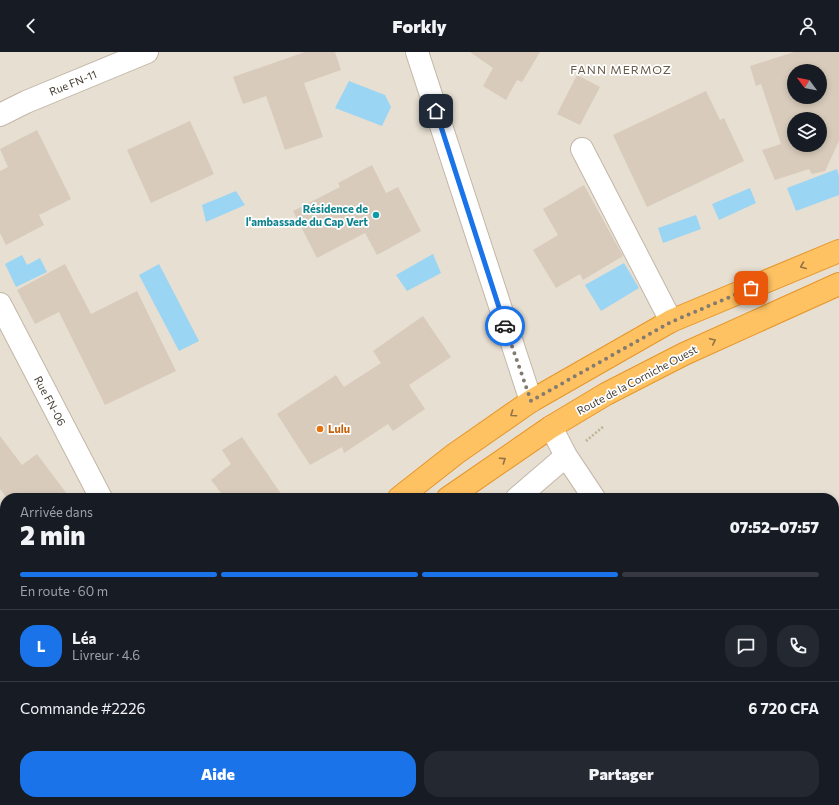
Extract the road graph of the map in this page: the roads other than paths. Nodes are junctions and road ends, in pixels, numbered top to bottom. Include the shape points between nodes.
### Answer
1 (147, 52) edge
2 (417, 52) edge
3 (0, 115) edge
4 (582, 149) dead end
5 (839, 251) edge
6 (839, 284) edge
7 (0, 304) edge
8 (671, 322) junction
9 (531, 401) junction
10 (551, 427) junction
11 (566, 456) junction
12 (482, 474) junction
13 (98, 493) edge
14 (405, 493) edge
15 (455, 493) edge
16 (472, 493) edge
17 (523, 493) edge
18 (591, 493) edge

1 - 3 street, Rue FN-11
2 - 9 street
4 - 8 street
5 -> 8 highway
10 -> 6 highway, Route de la Corniche Ouest via 606,394 684,354
7 - 13 street, Rue FN-06
8 - 9 highway
9 -> 14 highway via 455,454
10 - 11 street
12 -> 10 highway, Route de la Corniche Ouest
11 - 17 street
11 - 18 street
12 - 15 highway, Route de la Corniche Ouest
12 - 16 highway

